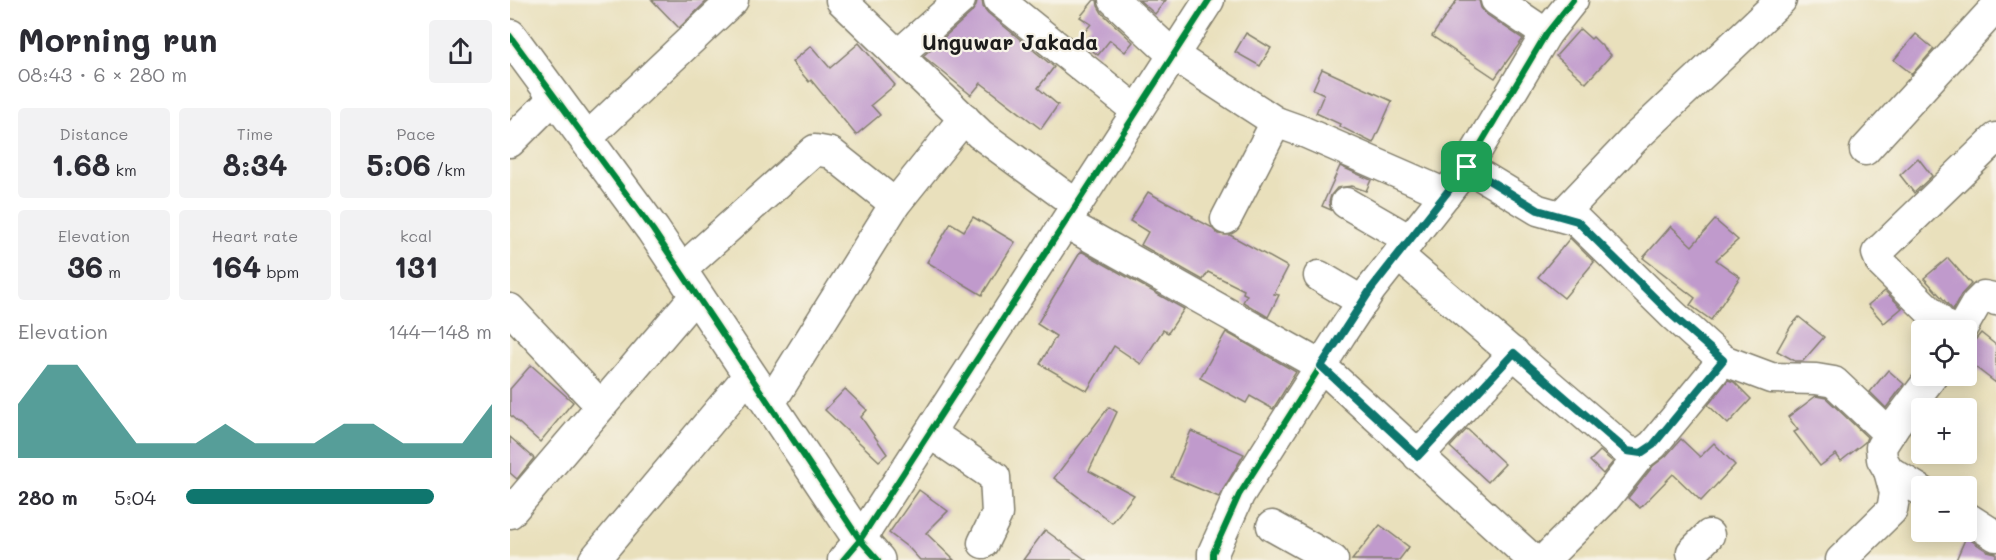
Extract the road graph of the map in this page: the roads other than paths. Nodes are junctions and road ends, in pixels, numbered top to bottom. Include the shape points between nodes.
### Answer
1 (733, 0) edge
2 (841, 0) edge
3 (960, 0) edge
4 (999, 0) edge
5 (1114, 0) edge
6 (1209, 0) edge
7 (1496, 0) edge
8 (1573, 0) edge
9 (1781, 0) edge
10 (1996, 7) edge
11 (1546, 34) junction
12 (510, 36) edge
13 (898, 55) junction
14 (1173, 55) junction
15 (555, 97) junction
16 (1137, 111) junction
17 (964, 118) junction
18 (1276, 122) junction
19 (1996, 138) edge
20 (586, 139) junction
21 (510, 142) edge
22 (1865, 150) dead end
23 (1467, 167) junction
24 (1446, 194) junction
25 (1346, 203) dead end
26 (895, 204) junction
27 (1072, 214) junction
28 (1561, 216) junction
29 (1226, 219) dead end
30 (1404, 248) junction
31 (1319, 276) dead end
32 (688, 283) junction
33 (1995, 297) edge
34 (1363, 302) junction
35 (510, 309) edge
36 (1939, 320) edge
37 (1967, 320) edge
38 (1514, 353) junction
39 (1723, 360) junction
40 (1321, 366) junction
41 (750, 375) junction
42 (1925, 386) edge
43 (770, 405) junction
44 (602, 406) junction
45 (930, 433) junction
46 (1889, 434) junction
47 (1641, 453) junction
48 (1418, 456) junction
49 (1889, 471) junction
50 (1911, 484) edge
51 (510, 513) edge
52 (1977, 524) edge
53 (1272, 526) dead end
54 (1709, 535) dead end
55 (1996, 536) edge
56 (983, 543) dead end
57 (860, 553) edge
58 (594, 560) edge
59 (1212, 560) edge
60 (1333, 560) edge
61 (1533, 560) edge
62 (1544, 560) edge
63 (1694, 560) edge
64 (1841, 560) edge

1 - 20 street
2 - 13 street
3 - 13 street
4 - 16 street
5 - 14 street
6 - 14 street
7 - 11 street
8 - 11 street
9 - 28 street via 1635,138
10 - 22 street
11 - 23 street
12 - 15 street
13 - 17 street
14 - 16 street
14 - 18 street
15 - 20 street
15 - 21 street
16 - 27 street
17 - 26 street
17 - 27 street
18 - 24 street
18 - 29 street
19 - 36 street via 1877,253 1881,263
20 - 32 street
23 - 24 street
23 - 28 street via 1538,210
24 - 30 street
25 - 30 street
26 - 32 street via 831,153 815,150
26 - 43 street
27 - 40 street
27 - 45 street
28 - 39 street via 1577,221
30 - 34 street
30 - 38 street
31 - 34 street
32 - 41 street
32 - 44 street
33 - 37 street via 1984,296
34 - 40 street
35 - 44 street
38 - 47 street via 1627,451
38 - 48 street
39 - 46 street via 1771,378 1834,382
39 - 47 street via 1653,445
40 - 48 street
40 - 59 street via 1239,495
41 - 43 street
41 - 58 street
42 - 46 street
43 - 57 street
44 - 51 street
45 - 56 street via 995,477 997,514
45 - 57 street
46 - 49 street via 1881,447
47 - 62 street via 1605,499
48 - 61 street
49 - 50 street
49 - 64 street via 1895,493 1892,510
52 - 55 street
53 - 60 street
54 - 63 street via 1692,552

